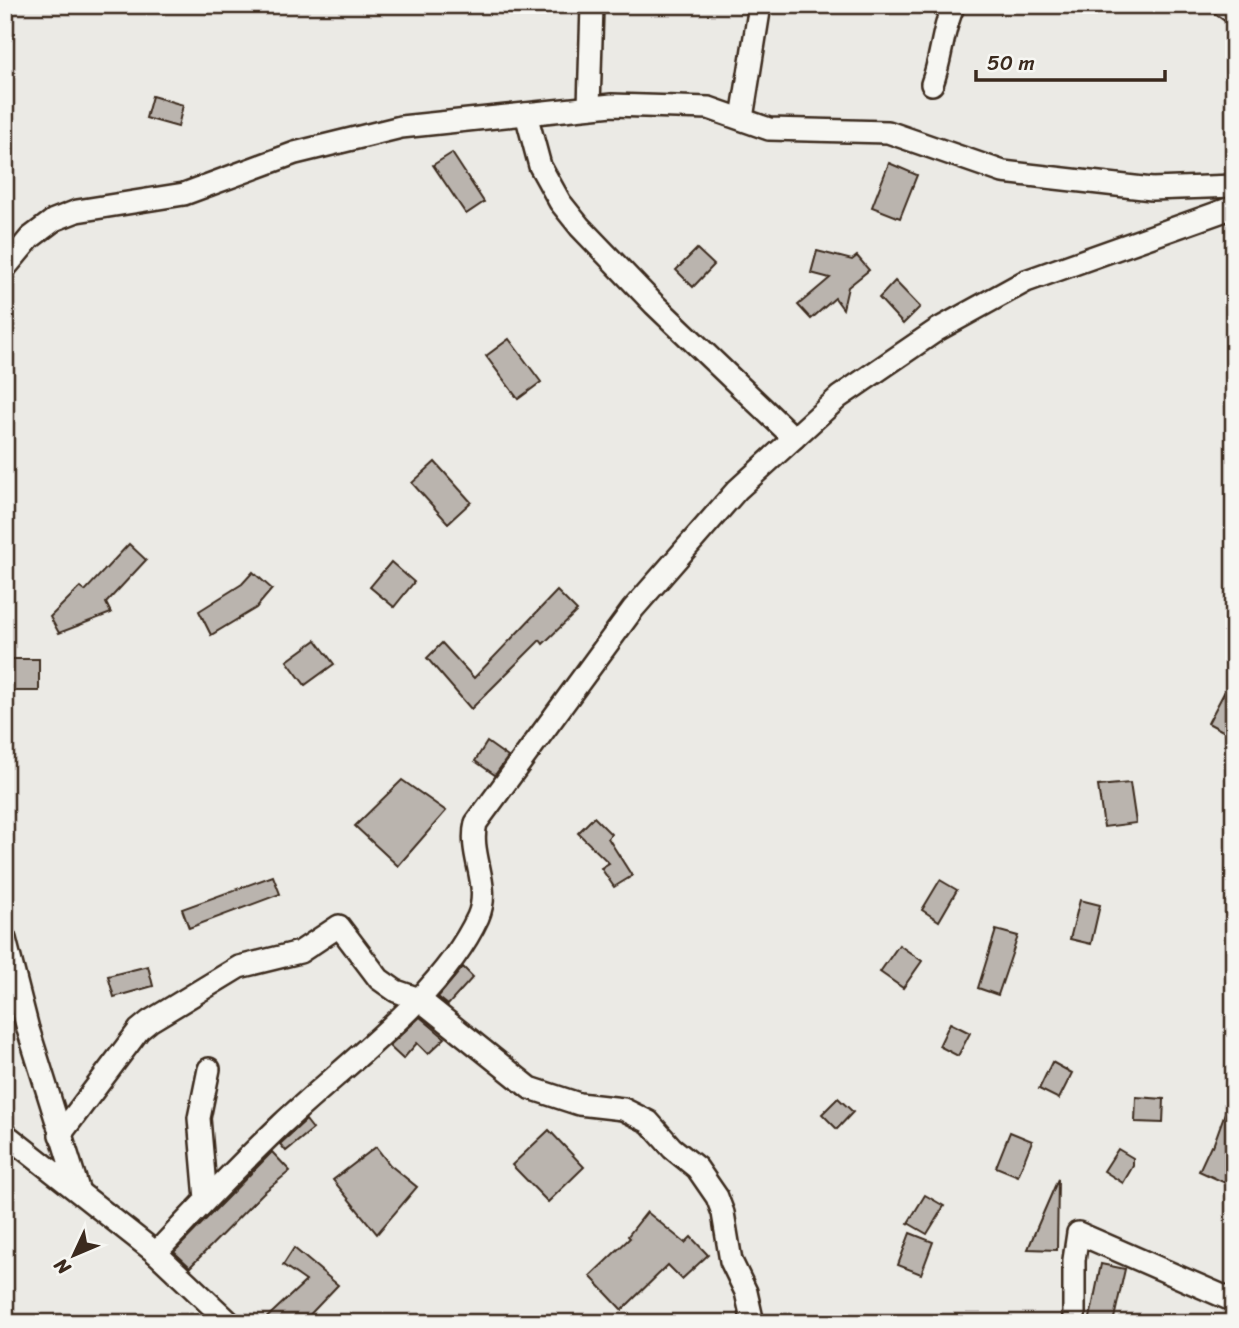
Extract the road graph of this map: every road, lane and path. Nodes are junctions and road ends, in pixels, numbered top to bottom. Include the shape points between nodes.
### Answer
1 (592, 5) edge
2 (760, 5) edge
3 (954, 5) edge
4 (1223, 5) edge
5 (1234, 13) edge
6 (932, 83) dead end
7 (589, 107) junction
8 (526, 114) junction
9 (742, 118) junction
10 (1234, 186) edge
11 (1234, 207) edge
12 (5, 268) edge
13 (794, 438) junction
14 (5, 939) edge
15 (419, 999) junction
16 (209, 1069) dead end
17 (5, 1135) edge
18 (60, 1135) junction
19 (78, 1189) junction
20 (206, 1199) junction
21 (156, 1253) junction
22 (1234, 1301) edge
23 (230, 1323) edge
24 (753, 1323) edge
25 (1074, 1323) edge

1 - 7 street
2 - 9 street
3 - 6 street
4 - 5 street
7 - 8 street
7 - 9 street via 709,108
8 - 12 street via 401,127 295,153 184,194 77,211 54,220 30,238
8 - 13 street via 540,166 580,227
9 - 10 street via 769,129 888,132 1003,172 1152,189
11 - 13 street via 1026,281 926,337 839,397
13 - 15 street via 737,490 633,610 476,823 484,895 478,916
14 - 18 street
15 - 18 street via 379,979 344,930 333,928 300,952 239,967 145,1026
15 - 20 street
15 - 24 street via 530,1088 579,1104 635,1113 697,1168 723,1213 731,1261 746,1292
16 - 20 street via 199,1118
17 - 19 street
18 - 19 street
19 - 21 street
20 - 21 street
21 - 23 street
22 - 25 street via 1078,1233

